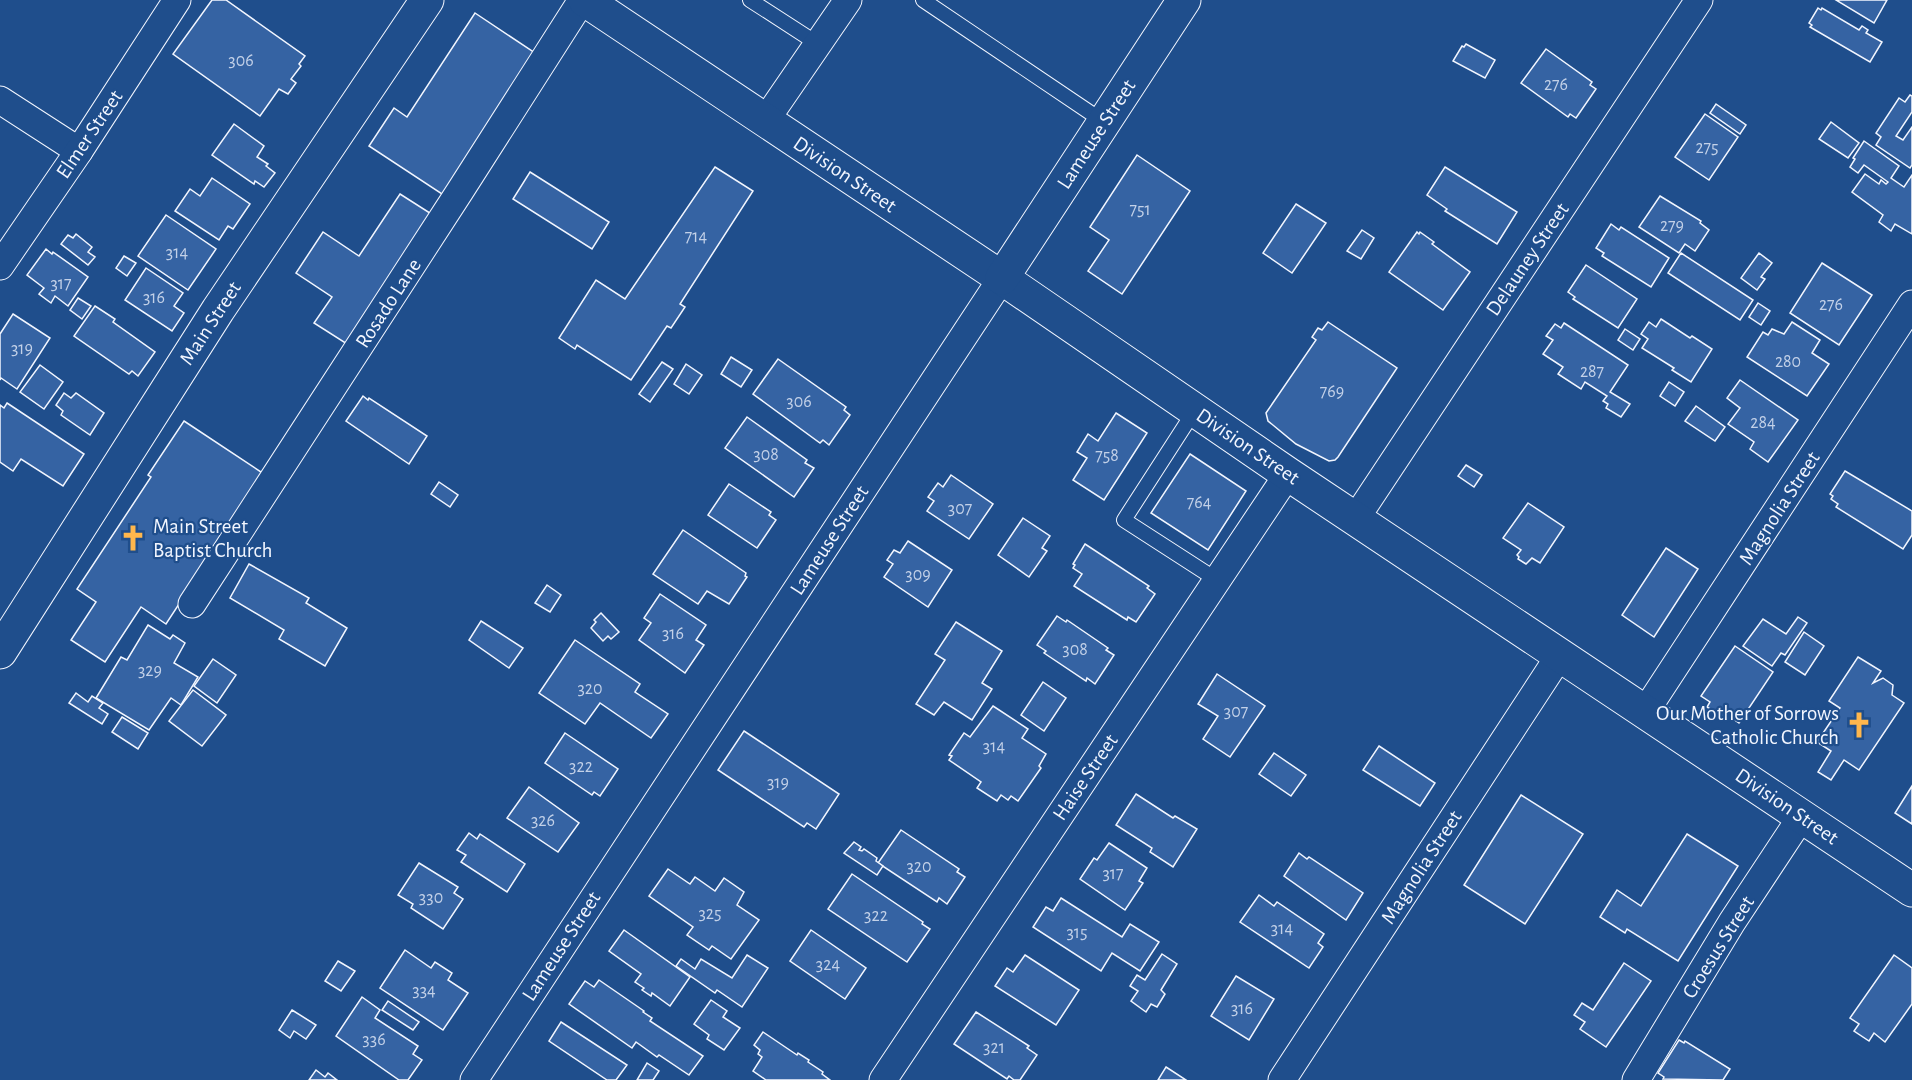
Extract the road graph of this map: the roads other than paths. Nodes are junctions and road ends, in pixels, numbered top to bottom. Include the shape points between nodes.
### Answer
1 (177, 0) edge
2 (427, 0) edge
3 (584, 0) edge
4 (750, 0) edge
5 (848, 0) edge
6 (922, 0) edge
7 (1184, 0) edge
8 (1699, 0) edge
9 (818, 44) junction
10 (0, 100) edge
11 (765, 121) junction
12 (1104, 122) junction
13 (79, 151) junction
14 (0, 266) edge
15 (1002, 278) junction
16 (1912, 304) edge
17 (1195, 410) junction
18 (1288, 474) junction
19 (1356, 518) junction
20 (1217, 580) junction
21 (192, 604) dead end
22 (0, 652) edge
23 (1560, 655) junction
24 (1645, 712) junction
25 (1802, 816) junction
26 (1912, 890) edge
27 (474, 1080) edge
28 (883, 1080) edge
29 (1282, 1080) edge
30 (1636, 1080) edge

1 - 13 street, Elmer Street
2 - 22 main road, Main Street via 218,310
3 - 11 main road, Division Street
3 - 21 street, Rosado Lane
4 - 9 lane
5 - 9 street
6 - 12 lane
7 - 12 main road, Lameuse Street
8 - 19 street, Delauney Street
9 - 11 street
10 - 13 street
11 - 15 main road, Division Street
12 - 15 main road, Lameuse Street
13 - 14 street, Elmer Street
15 - 17 main road, Division Street
15 - 27 street, Lameuse Street
16 - 24 street, Magnolia Street
17 - 18 main road, Division Street
17 - 20 lane via 1124,520
18 - 19 main road, Division Street
18 - 20 street, Haise Street
19 - 23 main road, Division Street
20 - 28 street, Haise Street
23 - 24 main road, Division Street
23 - 29 street, Magnolia Street
24 - 25 main road, Division Street
25 - 26 main road, Division Street
25 - 30 street, Croesus Street

